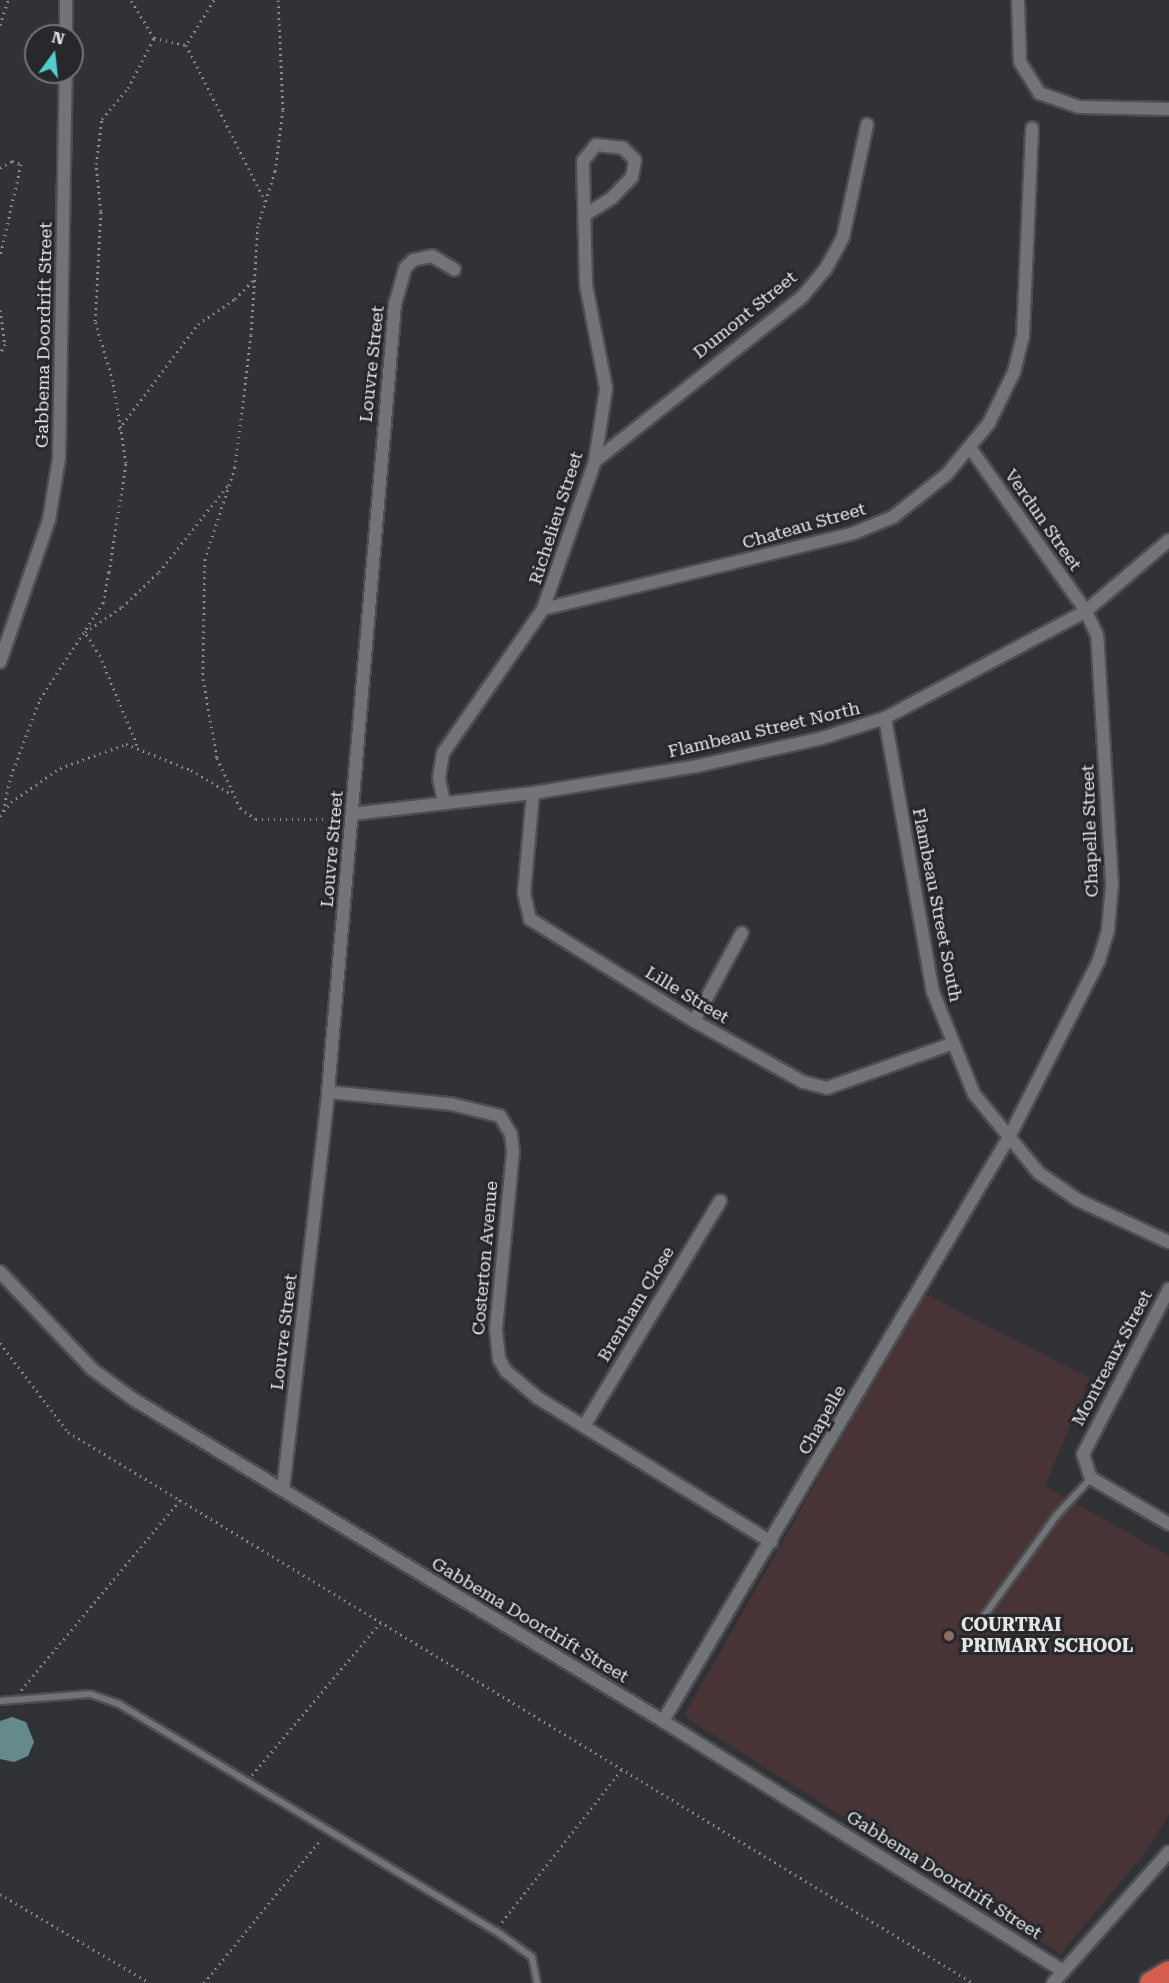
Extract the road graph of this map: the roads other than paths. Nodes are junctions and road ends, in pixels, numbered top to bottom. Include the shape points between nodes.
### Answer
1 (66, 0) edge
2 (1018, 0) edge
3 (66, 24) edge
4 (66, 84) edge
5 (1169, 109) edge
6 (867, 125) dead end
7 (1032, 128) dead end
8 (586, 214) junction
9 (454, 269) dead end
10 (971, 449) junction
11 (595, 461) junction
12 (1169, 540) edge
13 (543, 609) junction
14 (1086, 611) junction
15 (0, 662) edge
16 (885, 718) junction
17 (533, 793) junction
18 (444, 802) junction
19 (352, 814) junction
20 (742, 933) dead end
21 (694, 1021) junction
22 (951, 1044) junction
23 (328, 1092) junction
24 (1009, 1137) junction
25 (720, 1201) dead end
26 (1169, 1242) edge
27 (0, 1272) edge
28 (1169, 1289) edge
29 (584, 1426) junction
30 (1091, 1478) junction
31 (283, 1490) junction
32 (1169, 1524) edge
33 (771, 1542) junction
34 (984, 1616) dead end
35 (0, 1701) edge
36 (663, 1721) junction
37 (1169, 1852) edge
38 (1064, 1971) junction
39 (1169, 1972) edge
40 (537, 1983) edge
41 (1053, 1983) edge
42 (1151, 1983) edge

1 - 3 street
2 - 5 street via 1020,62 1028,79 1057,102 1104,109
4 - 15 street, Gabbema Doordrift Street via 59,458 49,520
6 - 11 street, Dumont Street via 843,237 825,270 801,297
7 - 10 street, Chateau Street via 1023,336 1014,372
8 - 8 street, Richelieu Street via 612,198 632,177 635,160 623,148 609,143 588,152 582,175
8 - 11 street, Richelieu Street via 586,285 606,388
9 - 19 street, Louvre Street via 432,256 412,260 405,268 395,304
10 - 13 street, Chateau Street via 922,497 893,517 854,533
10 - 14 street, Verdun Street
11 - 13 street, Richelieu Street
12 - 14 street, Flambeau Street North
13 - 18 street, Richelieu Street via 443,753 440,778
14 - 16 street, Flambeau Street North
14 - 24 street, Chapelle Street via 1100,656 1112,884 1108,930 1099,960
16 - 17 street, Flambeau Street North via 822,738 708,764
16 - 22 street, Flambeau Street South via 929,973
17 - 18 street, Flambeau Street North
17 - 21 street, Lille Street via 524,893 530,919
18 - 19 street, Flambeau Street North
19 - 23 street, Louvre Street
20 - 21 street
21 - 22 street, Lille Street via 802,1082 827,1088
22 - 24 street, Flambeau Street South via 974,1094
23 - 29 street, Costerton Avenue via 472,1107 494,1113 507,1124 513,1152 496,1330 499,1359 516,1380
23 - 31 street, Louvre Street
24 - 26 street, Flambeau Street South via 1039,1173 1078,1200
24 - 33 street, Chapelle
25 - 29 street, Brenham Close
27 - 31 street, Gabbema Doordrift Street via 92,1369 182,1430
28 - 30 street, Montreaux Street via 1086,1443 1084,1461
29 - 33 street, Costerton Avenue
30 - 32 street
30 - 34 lane via 1056,1516
31 - 36 street, Gabbema Doordrift Street
33 - 36 street, Chapelle
35 - 40 lane via 104,1696 496,1931 532,1957
36 - 38 street, Gabbema Doordrift Street
37 - 38 street
38 - 41 street
39 - 42 highway

